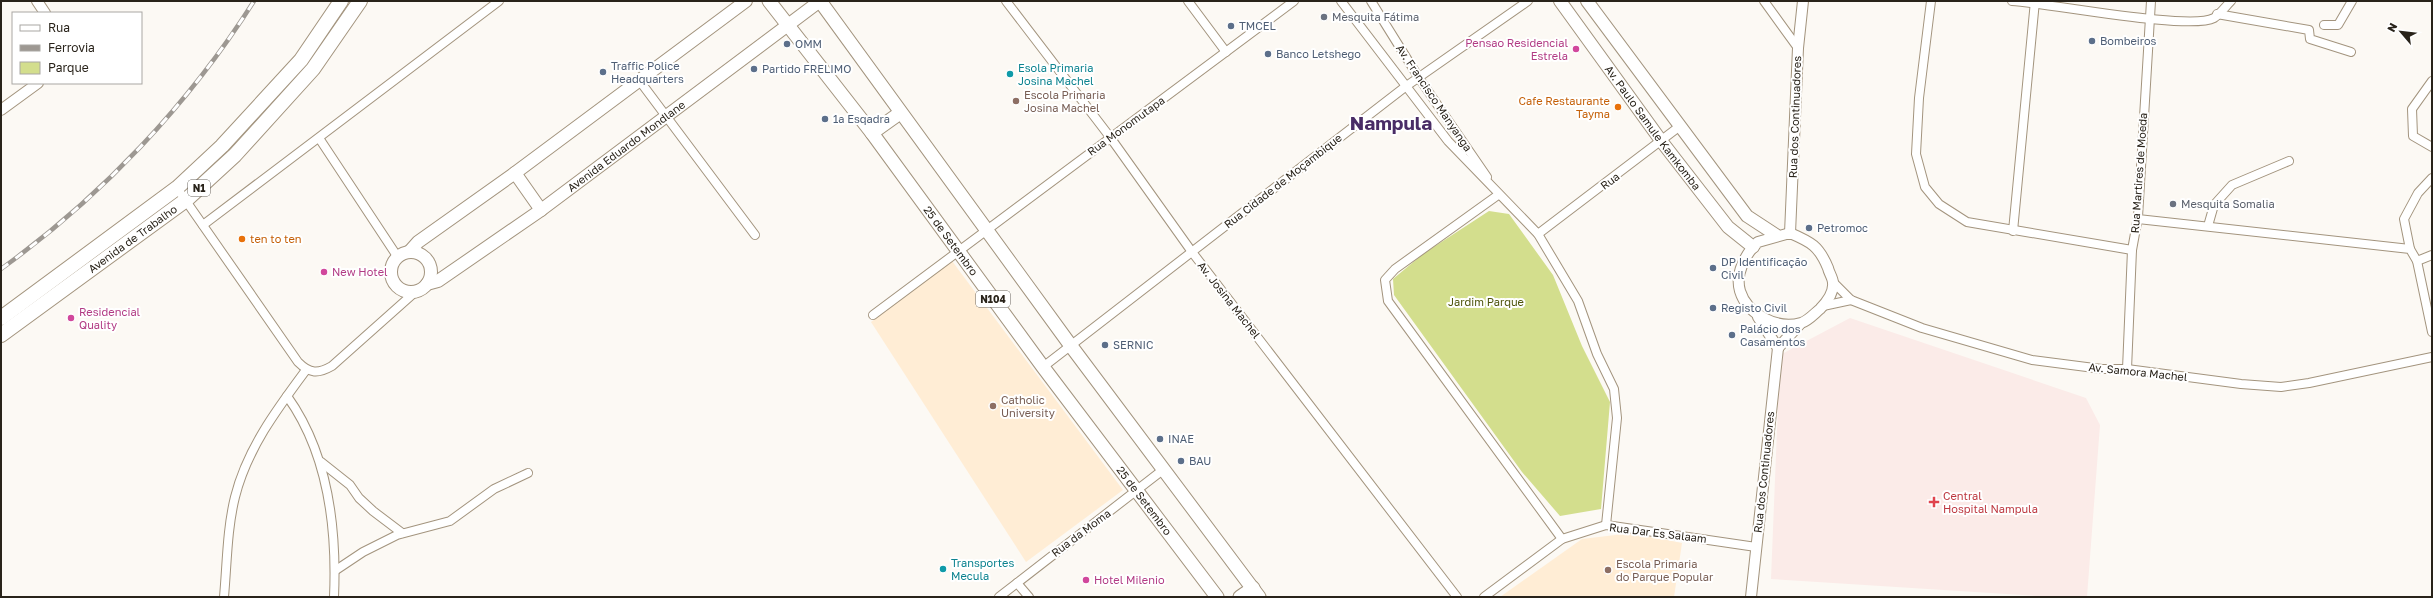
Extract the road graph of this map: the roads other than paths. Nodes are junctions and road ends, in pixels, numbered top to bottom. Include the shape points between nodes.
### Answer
1 (37, 1) edge
2 (341, 1) edge
3 (360, 1) edge
4 (499, 1) edge
5 (746, 1) edge
6 (769, 1) edge
7 (820, 1) edge
8 (1006, 1) edge
9 (1188, 1) edge
10 (1294, 1) edge
11 (1340, 1) edge
12 (1371, 1) edge
13 (1528, 1) edge
14 (1560, 1) edge
15 (1587, 1) edge
16 (1764, 1) edge
17 (1804, 1) edge
18 (1931, 1) edge
19 (2012, 1) edge
20 (2151, 1) edge
21 (2231, 1) edge
22 (2352, 1) edge
23 (2035, 2) edge
24 (44, 12) edge
25 (2217, 14) junction
26 (2149, 19) junction
27 (2324, 24) dead end
28 (787, 26) junction
29 (1798, 48) junction
30 (1226, 52) junction
31 (2351, 52) dead end
32 (301, 60) junction
33 (313, 69) junction
34 (1419, 78) junction
35 (639, 80) junction
36 (2432, 81) edge
37 (37, 84) edge
38 (1405, 87) junction
39 (1, 110) edge
40 (900, 112) junction
41 (666, 117) junction
42 (1680, 126) junction
43 (872, 133) junction
44 (1110, 137) junction
45 (319, 138) junction
46 (1662, 142) junction
47 (2432, 147) edge
48 (2289, 162) dead end
49 (515, 174) junction
50 (2432, 178) edge
51 (177, 188) junction
52 (1498, 195) junction
53 (186, 200) junction
54 (541, 210) junction
55 (2138, 219) junction
56 (203, 225) junction
57 (2208, 226) junction
58 (987, 229) junction
59 (2013, 231) junction
60 (1790, 233) junction
61 (1538, 234) junction
62 (755, 235) dead end
63 (1776, 235) junction
64 (1753, 247) junction
65 (2410, 249) junction
66 (958, 250) junction
67 (2132, 250) junction
68 (410, 251) junction
69 (1192, 252) junction
70 (2432, 255) edge
71 (397, 256) junction
72 (2417, 261) junction
73 (1833, 282) junction
74 (427, 284) junction
75 (414, 293) junction
76 (1851, 300) junction
77 (1823, 306) junction
78 (873, 315) dead end
79 (1758, 317) junction
80 (1, 318) edge
81 (1800, 324) junction
82 (2432, 332) edge
83 (1, 335) edge
84 (1071, 346) junction
85 (1778, 348) junction
86 (2432, 357) edge
87 (1043, 367) junction
88 (2127, 369) junction
89 (306, 370) junction
90 (287, 396) junction
91 (321, 462) junction
92 (1164, 469) junction
93 (528, 473) dead end
94 (1136, 491) junction
95 (1606, 525) junction
96 (402, 533) junction
97 (1562, 539) junction
98 (1756, 547) junction
99 (336, 570) junction
100 (1017, 583) junction
101 (1256, 593) edge
102 (224, 597) edge
103 (334, 597) edge
104 (999, 597) edge
105 (1029, 597) edge
106 (1217, 597) edge
107 (1240, 597) edge
108 (1457, 597) edge
109 (1484, 597) edge
110 (1751, 597) edge

1 - 24 street
2 - 32 highway, Avenida de Trabalho / N1
3 - 33 highway, Avenida de Trabalho / N1
4 - 45 street
5 - 35 main road
6 - 28 main road, 25 de Setembro / N104
7 - 28 main road, Avenida Eduardo Mondlane
7 - 40 main road
8 - 44 street, Av. Josina Machel
9 - 30 street
10 - 30 street, Rua Monomutapa
11 - 38 street, Av. Francisco Manyanga
12 - 34 street, Av. Francisco Manyanga
13 - 34 street, Rua Cidade de Moçambique
14 - 46 main road, Av. Paulo Samule Kamkomba
15 - 42 main road, Av. Paulo Samule Kamkomba
16 - 29 street
17 - 29 street, Rua dos Continuadores
18 - 59 street via 1916,154 1925,187 1939,204 1966,222
19 - 23 street
20 - 26 street, Rua Martires de Moeda
21 - 25 street
22 - 27 street via 2338,24
23 - 26 street
23 - 59 street
25 - 26 street via 2213,18 2191,22
25 - 31 street via 2309,30 2310,39
26 - 55 street, Rua Martires de Moeda
28 - 41 main road, Avenida Eduardo Mondlane
28 - 43 main road, 25 de Setembro / N104
29 - 60 street, Rua dos Continuadores
30 - 44 street, Rua Monomutapa
32 - 33 highway
32 - 51 highway, Avenida de Trabalho / N1 via 222,146
33 - 53 highway, Avenida de Trabalho / N1 via 235,156
34 - 38 street, Rua Cidade de Moçambique
34 - 52 street, Av. Francisco Manyanga
35 - 41 street
35 - 49 main road
36 - 47 street via 2412,109 2413,136
37 - 39 street
38 - 52 street, Av. Francisco Manyanga via 1448,141
38 - 69 street, Rua Cidade de Moçambique
40 - 43 main road
40 - 58 main road
41 - 54 main road, Avenida Eduardo Mondlane
41 - 62 street
42 - 46 street, Rua
42 - 63 main road, Av. Paulo Samule Kamkomba via 1747,216
43 - 66 main road, 25 de Setembro / N104
44 - 58 street, Rua Monomutapa
44 - 69 street, Av. Josina Machel
45 - 56 street
45 - 71 street
46 - 61 street, Rua
46 - 64 main road, Av. Paulo Samule Kamkomba via 1728,227
48 - 57 street via 2232,185 2214,205
49 - 54 main road
49 - 68 main road via 418,242
50 - 65 street via 2418,193 2404,219
51 - 53 street
51 - 80 highway, Avenida de Trabalho / N1
52 - 61 street, Av. Francisco Manyanga
52 - 97 street via 1395,269 1385,280 1388,300
53 - 56 street
53 - 83 highway, Avenida de Trabalho / N1
54 - 74 main road, Avenida Eduardo Mondlane via 438,281
55 - 57 street
55 - 67 street, Rua Martires de Moeda
56 - 89 street
57 - 65 street
58 - 66 street, Rua Monomutapa
58 - 84 main road
59 - 67 street
60 - 63 street
60 - 73 street via 1811,242 1822,254
61 - 95 street, Av. Francisco Manyanga via 1578,301 1597,354 1614,389 1616,442
63 - 64 street via 1758,242
64 - 79 street via 1737,281 1742,297
65 - 72 street
66 - 78 street, Rua Monomutapa
66 - 87 main road, 25 de Setembro / N104
67 - 88 street, Rua Martires de Moeda
68 - 71 main road
68 - 74 main road via 420,254 429,263 431,275
69 - 84 street, Rua Cidade de Moçambique
69 - 108 street, Av. Josina Machel
70 - 72 street
71 - 75 main road via 390,269 392,282 401,291
72 - 82 street
73 - 76 street
73 - 77 street via 1831,296
74 - 75 main road
75 - 89 street via 332,366 321,372
76 - 77 street
76 - 88 street, Av. Samora Machel via 1922,328 2032,360 2102,369
77 - 81 street
79 - 81 street via 1777,323
79 - 85 street
81 - 85 street
84 - 87 street, Rua Cidade de Moçambique
84 - 92 main road
85 - 98 street, Rua dos Continuadores
86 - 88 street, Av. Samora Machel via 2282,387
87 - 94 main road, 25 de Setembro / N104
89 - 90 street
90 - 91 street via 301,415
90 - 102 street via 253,447 235,496
91 - 96 street via 350,485 373,511
91 - 99 street via 327,490
92 - 94 street, Rua da Moma
92 - 101 main road
93 - 96 street via 498,487 450,521
94 - 100 street, Rua da Moma
94 - 106 main road, 25 de Setembro / N104
95 - 97 street, Rua Dar Es Salaam
95 - 98 street, Rua Dar Es Salaam
96 - 99 street via 363,552
97 - 109 street, Rua Dar Es Salaam
98 - 110 street, Rua dos Continuadores
99 - 103 street
100 - 104 street, Rua da Moma
100 - 105 street
101 - 107 main road

